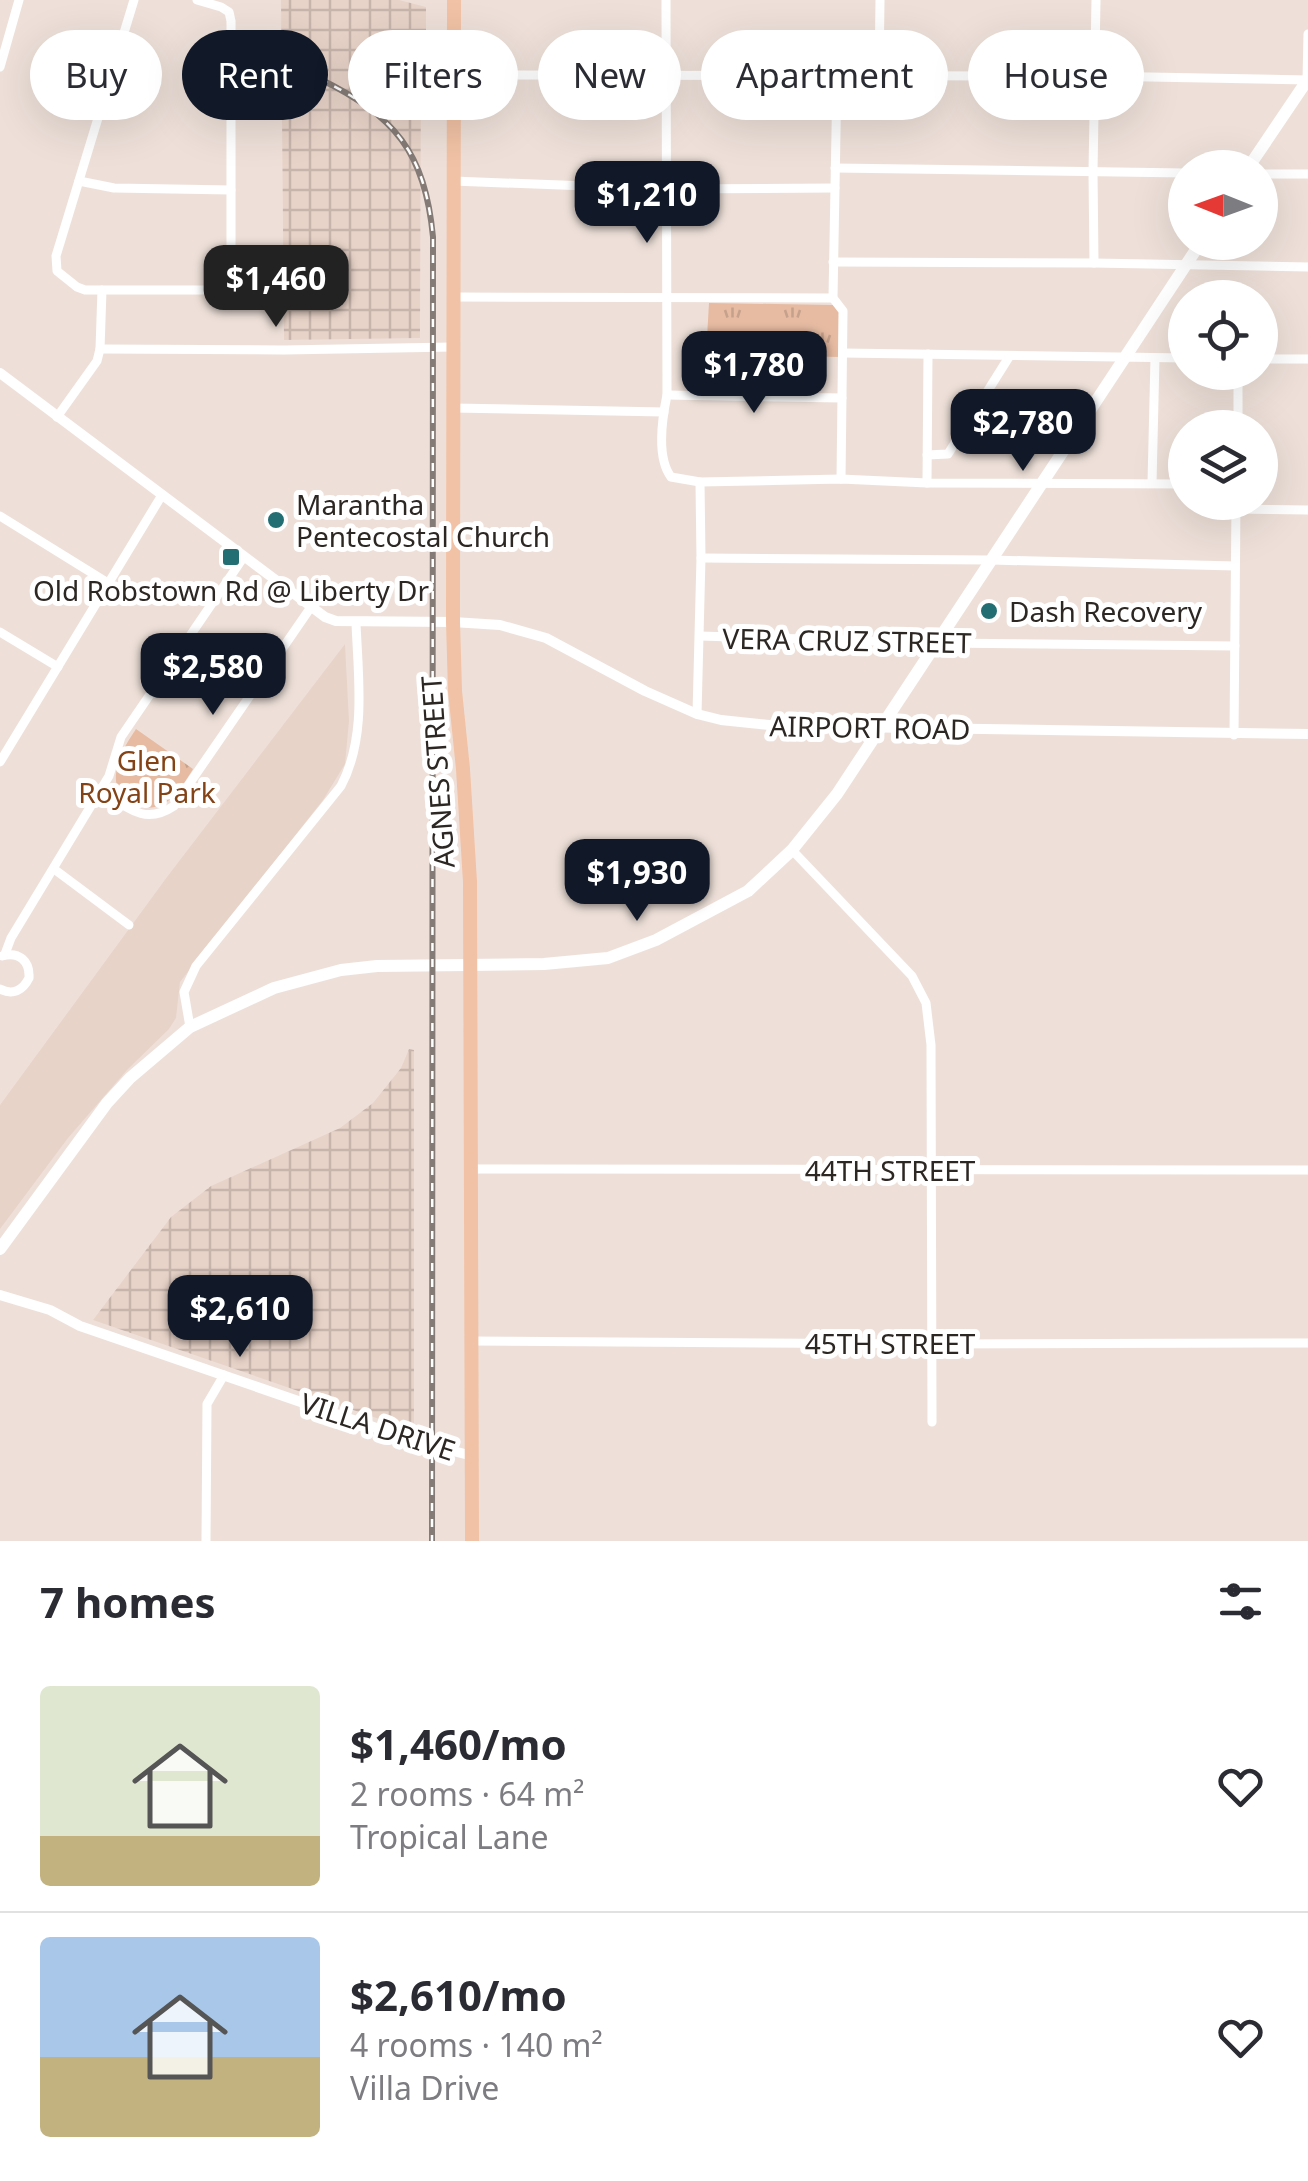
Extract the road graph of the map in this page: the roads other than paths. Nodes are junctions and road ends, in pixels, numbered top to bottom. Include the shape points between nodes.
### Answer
1 (19, 0) edge
2 (134, 0) edge
3 (196, 0) edge
4 (454, 0) edge
5 (666, 0) edge
6 (880, 0) edge
7 (1096, 0) edge
8 (454, 30) edge
9 (666, 30) edge
10 (880, 30) edge
11 (1096, 30) edge
12 (1308, 34) edge
13 (0, 67) edge
14 (1144, 77) edge
15 (1308, 79) edge
16 (453, 120) edge
17 (665, 120) edge
18 (836, 120) edge
19 (1094, 120) edge
20 (1260, 150) edge
21 (834, 168) junction
22 (1093, 171) junction
23 (1168, 173) edge
24 (1278, 174) edge
25 (1308, 174) edge
26 (79, 181) junction
27 (453, 181) junction
28 (835, 188) junction
29 (666, 189) junction
30 (231, 190) junction
31 (1190, 260) edge
32 (833, 262) junction
33 (1094, 263) junction
34 (1186, 266) junction
35 (1308, 267) edge
36 (102, 290) junction
37 (453, 297) junction
38 (668, 297) junction
39 (833, 298) junction
40 (452, 347) junction
41 (100, 348) junction
42 (843, 353) junction
43 (928, 354) junction
44 (1009, 357) junction
45 (1126, 357) junction
46 (1155, 358) junction
47 (1168, 358) edge
48 (1278, 359) edge
49 (1308, 359) edge
50 (0, 374) edge
51 (667, 395) junction
52 (842, 398) junction
53 (453, 408) junction
54 (664, 412) junction
55 (58, 416) junction
56 (927, 455) junction
57 (841, 479) junction
58 (700, 482) junction
59 (926, 482) junction
60 (1044, 482) junction
61 (1152, 484) junction
62 (1168, 484) edge
63 (162, 495) junction
64 (1278, 508) edge
65 (1308, 510) edge
66 (0, 516) edge
67 (1236, 520) edge
68 (243, 558) junction
69 (701, 558) junction
70 (991, 560) junction
71 (1235, 566) junction
72 (108, 583) junction
73 (311, 607) junction
74 (356, 622) junction
75 (453, 622) junction
76 (0, 632) edge
77 (700, 636) junction
78 (936, 642) junction
79 (1235, 646) junction
80 (58, 667) junction
81 (696, 714) junction
82 (880, 728) junction
83 (1308, 734) edge
84 (1234, 735) junction
85 (2, 755) edge
86 (102, 790) junction
87 (792, 850) junction
88 (54, 869) junction
89 (128, 924) dead end
90 (3, 956) edge
91 (470, 966) junction
92 (0, 989) edge
93 (190, 1027) junction
94 (472, 1169) junction
95 (932, 1170) junction
96 (1308, 1170) edge
97 (0, 1248) edge
98 (0, 1296) edge
99 (471, 1341) junction
100 (1308, 1343) edge
101 (930, 1344) junction
102 (224, 1375) junction
103 (932, 1422) dead end
104 (473, 1456) junction
105 (206, 1541) edge
106 (472, 1541) edge

1 - 13 street
2 - 26 street
3 - 30 street via 222,7 231,21
4 - 8 main road, AGNES STREET
5 - 9 street
6 - 10 street
7 - 11 street
12 - 15 street
14 - 15 street
15 - 20 main road
16 - 27 main road, AGNES STREET
17 - 29 street
18 - 21 street
19 - 22 street
21 - 22 street
21 - 28 street
22 - 23 street
22 - 33 street
24 - 25 street
26 - 30 street
26 - 36 street via 55,265 77,287
27 - 29 street
27 - 37 main road, AGNES STREET
28 - 29 street
28 - 32 street
29 - 38 street
30 - 36 street via 226,287
31 - 34 main road
32 - 33 street
32 - 39 street
33 - 34 street
34 - 35 street
34 - 45 main road
36 - 41 street
37 - 38 street
37 - 40 main road, AGNES STREET
38 - 39 street
38 - 51 street
39 - 42 street via 842,312
40 - 41 street
40 - 53 main road, AGNES STREET
41 - 55 street
42 - 43 street
42 - 52 street
43 - 44 street
43 - 56 street
44 - 45 street
44 - 56 street via 948,454
45 - 46 street
45 - 60 main road
46 - 47 street
46 - 61 street
48 - 49 street
50 - 55 street, AIRPORT ROAD
51 - 52 street
51 - 54 street
52 - 57 street
53 - 54 street
53 - 75 main road, AGNES STREET
54 - 58 street via 663,466 670,478
55 - 63 street, AIRPORT ROAD
56 - 59 street
57 - 58 street
57 - 59 street
58 - 69 street
59 - 60 street
60 - 61 street
60 - 70 main road
61 - 62 street
63 - 68 street, AIRPORT ROAD
63 - 72 street
64 - 65 street
66 - 72 street
67 - 71 street
68 - 73 street, AIRPORT ROAD
68 - 86 street via 121,737
69 - 70 street
69 - 77 street
70 - 71 street
70 - 78 main road
71 - 79 street
72 - 80 street
73 - 74 street, AIRPORT ROAD via 325,618
73 - 86 street via 174,806 160,814 135,813
74 - 75 street, AIRPORT ROAD
74 - 93 street via 356,748 350,770 196,966 184,992
75 - 81 street, AIRPORT ROAD via 500,625 546,638
75 - 91 main road, AGNES STREET
76 - 80 street
77 - 78 street, VERA CRUZ STREET
77 - 81 street
78 - 79 street, VERA CRUZ STREET
78 - 82 main road
79 - 84 street
80 - 85 street
81 - 82 street, AIRPORT ROAD via 778,726
82 - 84 street, AIRPORT ROAD
82 - 87 main road
83 - 84 street, AIRPORT ROAD
86 - 88 street
87 - 91 main road via 748,891 608,958
87 - 95 street via 912,976 926,1003
88 - 89 street
88 - 90 street
90 - 92 street via 27,962 30,978 12,993
91 - 93 main road via 341,970 274,988
91 - 94 main road, AGNES STREET
93 - 97 main road via 107,1103
94 - 95 street, 44TH STREET
94 - 99 main road, AGNES STREET
95 - 96 street, 44TH STREET
95 - 101 street
98 - 102 street, VILLA DRIVE
99 - 101 street, 45TH STREET
99 - 104 main road, AGNES STREET
100 - 101 street, 45TH STREET
101 - 103 street
102 - 104 street, VILLA DRIVE
102 - 105 street via 207,1404
104 - 106 main road, AGNES STREET

